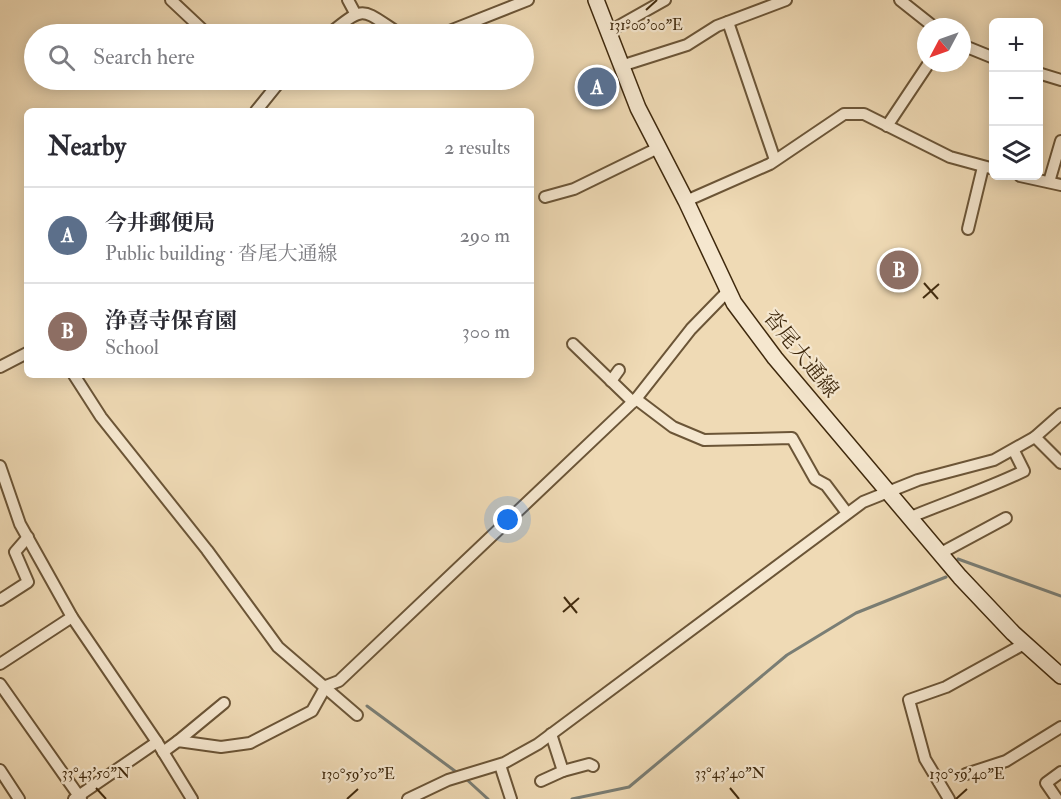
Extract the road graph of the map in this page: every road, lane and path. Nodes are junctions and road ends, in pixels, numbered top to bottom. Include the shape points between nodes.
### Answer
1 (171, 0) edge
2 (348, 0) edge
3 (528, 0) edge
4 (596, 0) edge
5 (664, 0) edge
6 (900, 0) edge
7 (779, 1) edge
8 (355, 13) junction
9 (923, 18) edge
10 (728, 22) junction
11 (197, 24) edge
12 (341, 24) edge
13 (384, 24) edge
14 (467, 24) edge
15 (608, 32) junction
16 (971, 48) edge
17 (989, 55) edge
18 (621, 66) junction
19 (923, 72) edge
20 (1043, 75) edge
21 (1061, 80) edge
22 (273, 90) edge
23 (258, 108) edge
24 (887, 126) junction
25 (1061, 141) edge
26 (658, 148) junction
27 (775, 160) junction
28 (988, 168) edge
29 (1039, 180) edge
30 (1048, 182) junction
31 (1061, 185) edge
32 (545, 197) dead end
33 (686, 201) junction
34 (968, 229) dead end
35 (727, 292) junction
36 (573, 344) dead end
37 (24, 355) edge
38 (0, 367) edge
39 (619, 370) dead end
40 (76, 378) edge
41 (611, 381) junction
42 (634, 401) junction
43 (1061, 414) edge
44 (1035, 437) junction
45 (1014, 451) junction
46 (1061, 464) edge
47 (0, 466) edge
48 (889, 490) junction
49 (847, 513) junction
50 (911, 518) junction
51 (1006, 518) dead end
52 (28, 537) junction
53 (941, 553) junction
54 (0, 600) edge
55 (72, 617) junction
56 (1024, 644) junction
57 (0, 664) edge
58 (1061, 676) edge
59 (0, 684) edge
60 (326, 686) junction
61 (224, 703) dead end
62 (357, 715) dead end
63 (1061, 728) edge
64 (551, 734) junction
65 (178, 741) junction
66 (157, 742) junction
67 (163, 752) junction
68 (500, 765) junction
69 (593, 766) dead end
70 (0, 770) edge
71 (563, 771) junction
72 (1061, 772) edge
73 (966, 774) dead end
74 (542, 781) dead end
75 (78, 798) edge
76 (19, 799) edge
77 (192, 799) edge
78 (408, 799) edge
79 (511, 799) edge
80 (949, 799) edge
81 (1057, 799) edge

1 - 11 street
2 - 8 street
3 - 14 street
4 - 15 main road, 沓尾大通線
5 - 15 street
6 - 9 street
7 - 10 street
8 - 12 street
8 - 13 street via 369,14
10 - 18 street via 687,45
10 - 27 street
15 - 18 main road, 沓尾大通線
16 - 17 street
18 - 26 main road, 沓尾大通線
19 - 24 street
20 - 21 street
22 - 23 street
24 - 27 street via 864,114 844,114
24 - 28 street via 950,157
25 - 30 street
26 - 32 street via 574,189
26 - 33 main road, 沓尾大通線
27 - 33 street
28 - 34 street
29 - 30 street
30 - 31 street
33 - 35 main road, 沓尾大通線
35 - 42 street via 691,329
35 - 48 main road, 沓尾大通線 via 775,358
36 - 41 street
37 - 38 street
39 - 41 street
40 - 60 street via 101,417 278,647
41 - 42 street
42 - 49 street via 673,427 704,440 792,438 815,480 826,485
42 - 60 street via 339,681
43 - 44 street
44 - 45 street
44 - 46 street
45 - 48 street via 968,470
45 - 50 street via 1024,471 980,493
47 - 52 street via 20,525
48 - 49 street
48 - 50 main road, 沓尾大通線
49 - 64 street
50 - 53 main road, 沓尾大通線
51 - 53 street
52 - 54 street via 15,552 28,582
52 - 55 street
53 - 56 main road, 沓尾大通線
55 - 57 street
55 - 66 street
56 - 58 main road, 沓尾大通線
56 - 80 street via 946,687 909,700 926,759
59 - 75 street
60 - 62 street
60 - 65 street via 312,711 250,743 221,747
61 - 65 street
63 - 73 street via 1005,762
64 - 68 street
64 - 71 street
65 - 67 street
66 - 67 street
66 - 75 street
67 - 77 street
68 - 78 street via 448,780
68 - 79 street
69 - 71 street
70 - 76 street
71 - 74 street
72 - 81 street via 1046,783

